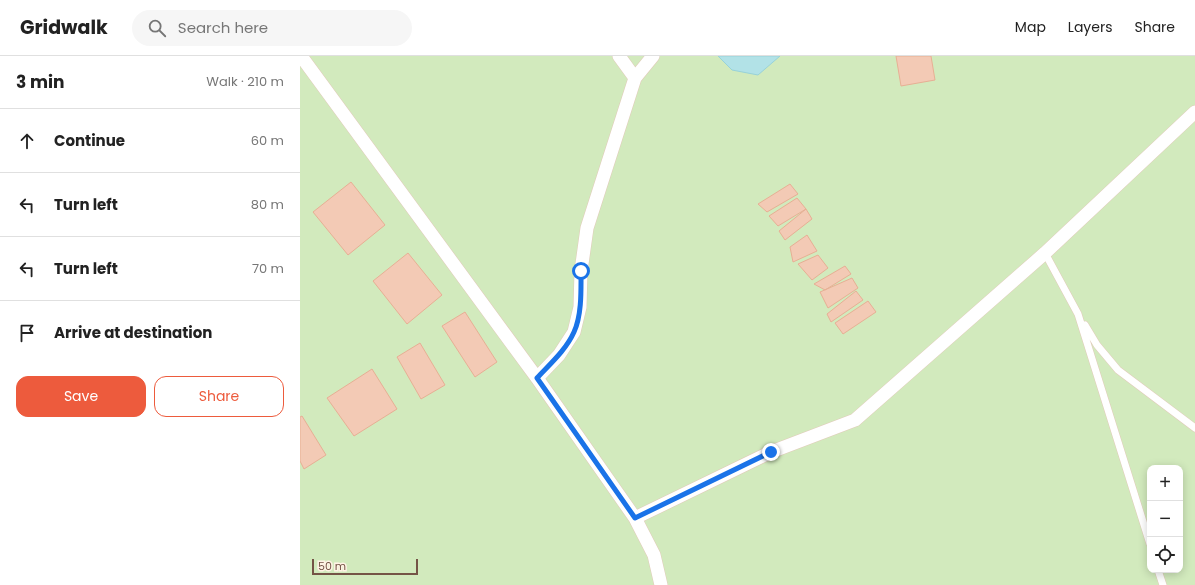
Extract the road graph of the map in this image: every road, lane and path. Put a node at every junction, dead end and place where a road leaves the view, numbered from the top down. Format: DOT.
graph roads {
  1 [pos="301,56"];
  2 [pos="619,56"];
  3 [pos="653,56"];
  4 [pos="635,78"];
  5 [pos="1195,112"];
  6 [pos="1045,253"];
  7 [pos="1078,314"];
  8 [pos="537,378"];
  9 [pos="1195,428"];
  10 [pos="635,518"];
  11 [pos="1148,537"];
  12 [pos="1159,573"];
  13 [pos="661,585"];
  14 [pos="1163,585"];
  1 -- 8 [label="street"];
  2 -- 4 [label="street"];
  3 -- 4 [label="street"];
  4 -- 8 [label="street"];
  5 -- 6 [label="street"];
  6 -- 7 [label="lane"];
  6 -- 10 [label="street"];
  7 -- 9 [label="lane"];
  7 -- 11 [label="lane"];
  8 -- 10 [label="street"];
  10 -- 13 [label="street"];
  12 -- 14 [label="lane"];
}
